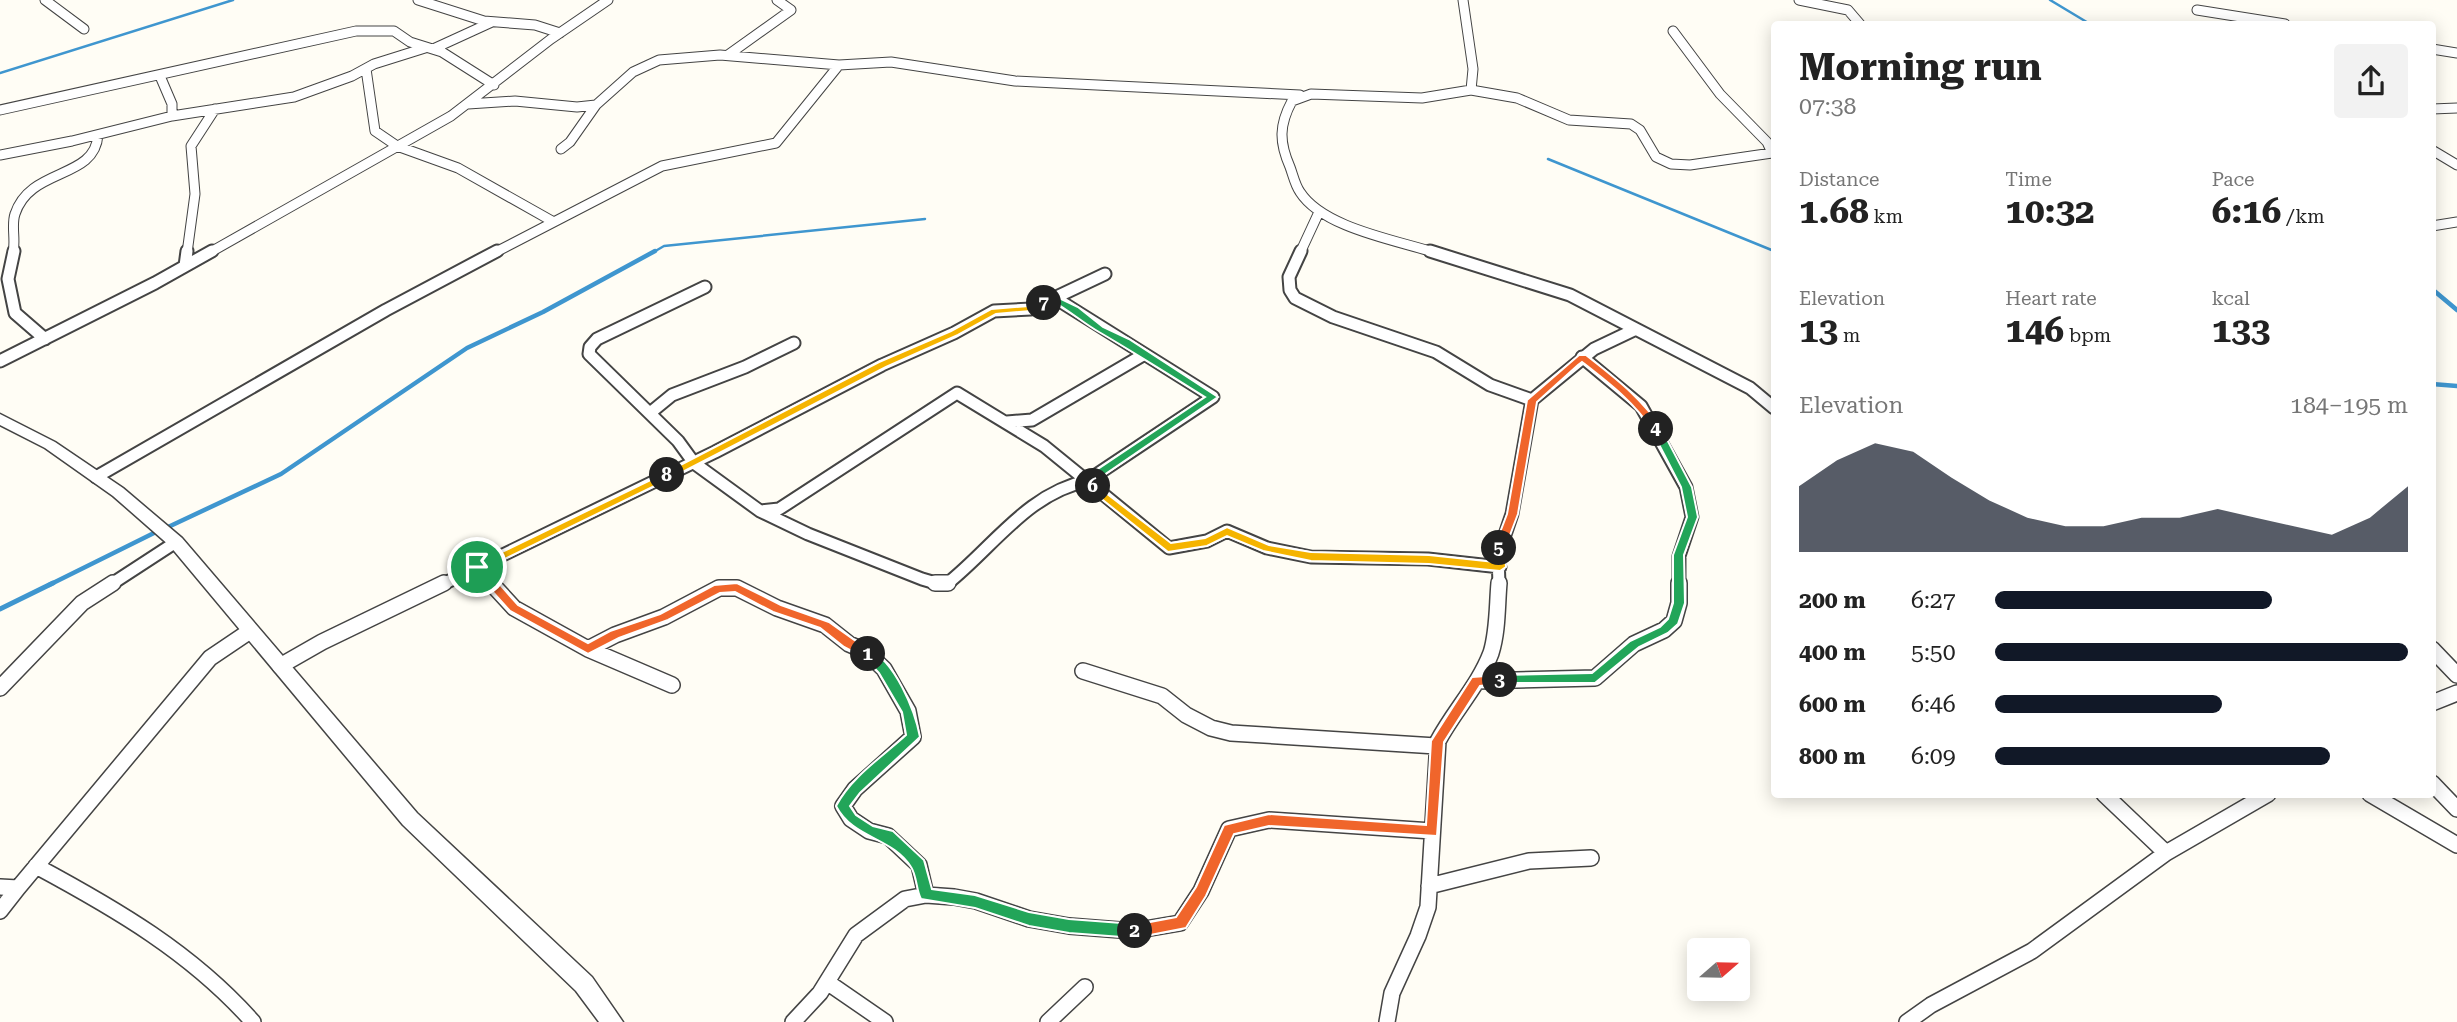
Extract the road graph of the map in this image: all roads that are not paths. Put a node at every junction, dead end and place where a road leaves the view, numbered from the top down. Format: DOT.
graph roads {
  1 [pos="45,0"];
  2 [pos="419,0"];
  3 [pos="608,0"];
  4 [pos="777,0"];
  5 [pos="1463,0"];
  6 [pos="1799,0"];
  7 [pos="2197,10"];
  8 [pos="1857,21"];
  9 [pos="2266,21"];
  10 [pos="492,22"];
  11 [pos="84,29"];
  12 [pos="1673,31"];
  13 [pos="560,33"];
  14 [pos="429,49"];
  15 [pos="2436,50"];
  16 [pos="2457,53"];
  17 [pos="728,55"];
  18 [pos="839,65"];
  19 [pos="366,69"];
  20 [pos="160,76"];
  21 [pos="494,85"];
  22 [pos="1471,90"];
  23 [pos="1301,96"];
  24 [pos="468,104"];
  25 [pos="596,105"];
  26 [pos="2457,108"];
  27 [pos="215,109"];
  28 [pos="2436,109"];
  29 [pos="0,110"];
  30 [pos="172,116"];
  31 [pos="98,135"];
  32 [pos="1771,145"];
  33 [pos="397,146"];
  34 [pos="561,149"];
  35 [pos="2436,152"];
  36 [pos="1771,154"];
  37 [pos="0,155"];
  38 [pos="2457,165"];
  39 [pos="1319,212"];
  40 [pos="552,221"];
  41 [pos="2457,222"];
  42 [pos="2436,225"];
  43 [pos="185,266"];
  44 [pos="1105,274"];
  45 [pos="705,287"];
  46 [pos="1055,298"];
  47 [pos="1636,329"];
  48 [pos="45,339"];
  49 [pos="794,343"];
  50 [pos="1143,355"];
  51 [pos="1583,357"];
  52 [pos="0,361"];
  53 [pos="1532,400"];
  54 [pos="1771,406"];
  55 [pos="650,413"];
  56 [pos="0,419"];
  57 [pos="1007,422"];
  58 [pos="694,463"];
  59 [pos="96,477"];
  60 [pos="1087,481"];
  61 [pos="760,511"];
  62 [pos="167,533"];
  63 [pos="477,567"];
  64 [pos="1500,567"];
  65 [pos="250,631"];
  66 [pos="588,649"];
  67 [pos="2436,653"];
  68 [pos="280,666"];
  69 [pos="1083,671"];
  70 [pos="2457,675"];
  71 [pos="1476,681"];
  72 [pos="672,685"];
  73 [pos="0,688"];
  74 [pos="2457,693"];
  75 [pos="2436,701"];
  76 [pos="1436,746"];
  77 [pos="2436,787"];
  78 [pos="2108,798"];
  79 [pos="2261,798"];
  80 [pos="2377,798"];
  81 [pos="2457,808"];
  82 [pos="1432,831"];
  83 [pos="2457,845"];
  84 [pos="2166,853"];
  85 [pos="1591,858"];
  86 [pos="36,866"];
  87 [pos="1429,886"];
  88 [pos="0,887"];
  89 [pos="18,888"];
  90 [pos="926,895"];
  91 [pos="0,911"];
  92 [pos="827,982"];
  93 [pos="1085,987"];
  94 [pos="253,1022"];
  95 [pos="612,1022"];
  96 [pos="793,1022"];
  97 [pos="886,1022"];
  98 [pos="1048,1022"];
  99 [pos="1387,1022"];
  100 [pos="1907,1022"];
  1 -- 11 [label="street"];
  2 -- 10 [label="street"];
  3 -- 13 [label="street"];
  4 -- 17 [label="street"];
  5 -- 22 [label="street"];
  6 -- 8 [label="street"];
  7 -- 9 [label="street"];
  10 -- 13 [label="street"];
  10 -- 14 [label="street"];
  12 -- 32 [label="street"];
  13 -- 21 [label="street"];
  14 -- 19 [label="street"];
  14 -- 20 [label="street"];
  14 -- 21 [label="street"];
  15 -- 16 [label="street"];
  17 -- 18 [label="street"];
  17 -- 25 [label="street"];
  18 -- 23 [label="street"];
  18 -- 40 [label="street"];
  19 -- 27 [label="street"];
  19 -- 33 [label="street"];
  20 -- 29 [label="street"];
  20 -- 30 [label="street"];
  21 -- 24 [label="street"];
  22 -- 23 [label="street"];
  22 -- 36 [label="street"];
  23 -- 39 [label="street"];
  24 -- 25 [label="street"];
  24 -- 33 [label="street"];
  25 -- 34 [label="street"];
  26 -- 28 [label="street"];
  27 -- 30 [label="street"];
  27 -- 43 [label="street"];
  30 -- 31 [label="street"];
  31 -- 37 [label="street"];
  31 -- 48 [label="street"];
  33 -- 40 [label="street"];
  33 -- 43 [label="street"];
  35 -- 38 [label="street"];
  39 -- 47 [label="street"];
  39 -- 53 [label="street"];
  40 -- 59 [label="street"];
  41 -- 42 [label="street"];
  43 -- 48 [label="street"];
  44 -- 46 [label="street"];
  45 -- 55 [label="street"];
  46 -- 50 [label="street"];
  46 -- 58 [label="street"];
  47 -- 51 [label="street"];
  47 -- 54 [label="street"];
  48 -- 52 [label="street"];
  49 -- 55 [label="street"];
  50 -- 57 [label="street"];
  50 -- 60 [label="street"];
  51 -- 53 [label="street"];
  51 -- 71 [label="street"];
  53 -- 64 [label="street"];
  55 -- 58 [label="street"];
  56 -- 59 [label="street"];
  57 -- 60 [label="street"];
  57 -- 61 [label="street"];
  58 -- 61 [label="street"];
  58 -- 63 [label="street"];
  59 -- 62 [label="street"];
  60 -- 61 [label="street"];
  60 -- 64 [label="street"];
  62 -- 65 [label="street"];
  62 -- 73 [label="street"];
  63 -- 66 [label="street"];
  63 -- 68 [label="street"];
  64 -- 71 [label="street"];
  65 -- 68 [label="street"];
  65 -- 86 [label="street"];
  66 -- 72 [label="street"];
  66 -- 90 [label="street"];
  67 -- 70 [label="street"];
  68 -- 95 [label="street"];
  69 -- 76 [label="street"];
  71 -- 76 [label="street"];
  74 -- 75 [label="street"];
  76 -- 82 [label="street"];
  77 -- 81 [label="street"];
  78 -- 84 [label="street"];
  79 -- 84 [label="street"];
  80 -- 83 [label="street"];
  82 -- 87 [label="street"];
  82 -- 90 [label="street"];
  84 -- 100 [label="street"];
  85 -- 87 [label="street"];
  86 -- 89 [label="street"];
  86 -- 94 [label="street"];
  87 -- 99 [label="street"];
  88 -- 89 [label="street"];
  89 -- 91 [label="street"];
  90 -- 92 [label="street"];
  92 -- 96 [label="street"];
  92 -- 97 [label="street"];
  93 -- 98 [label="street"];
}
